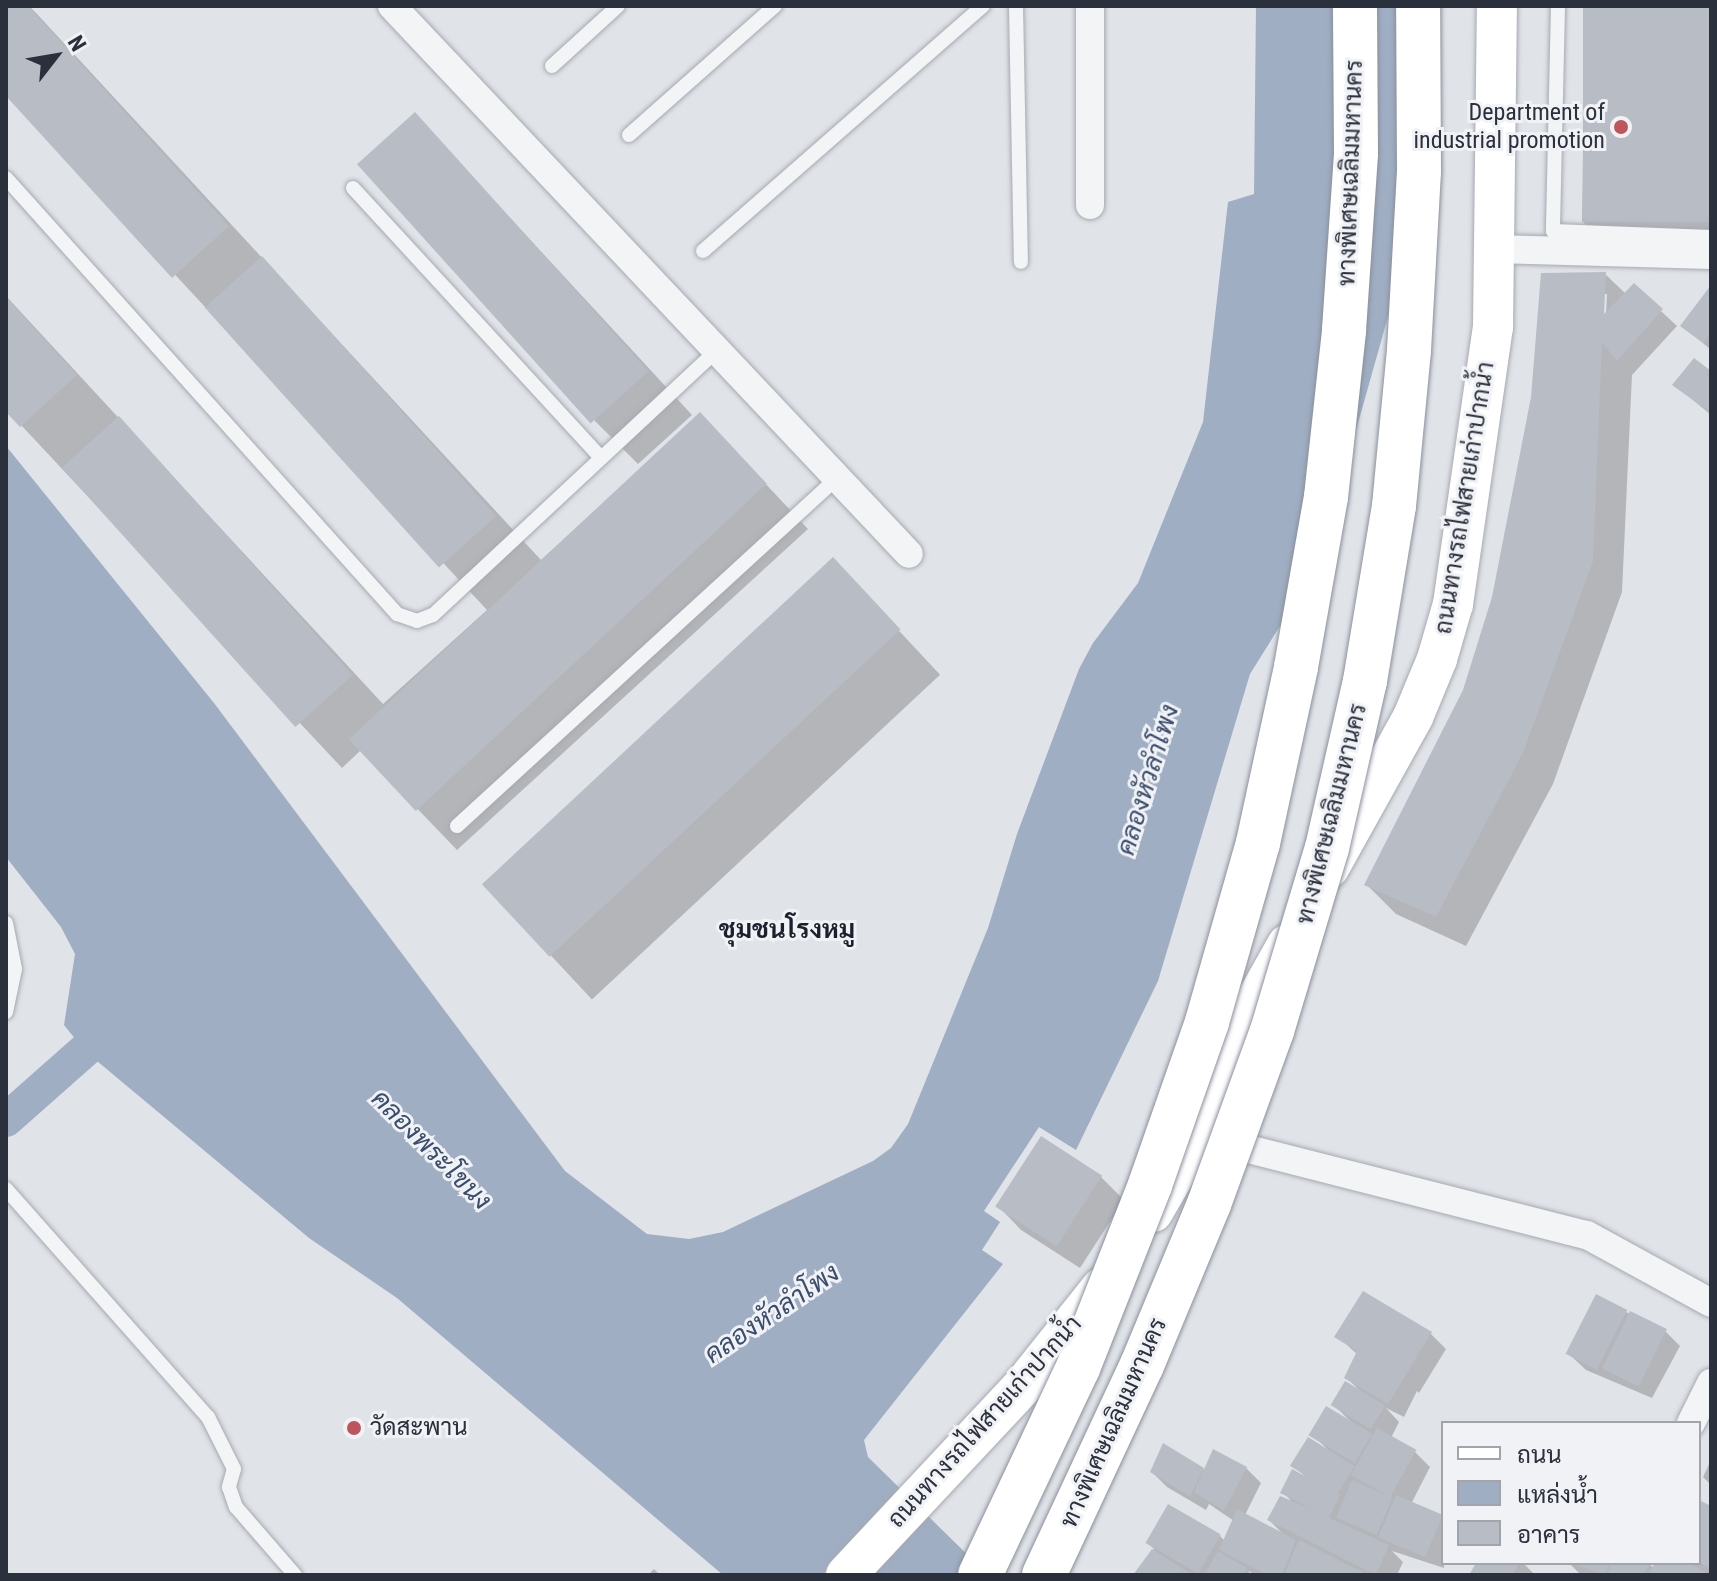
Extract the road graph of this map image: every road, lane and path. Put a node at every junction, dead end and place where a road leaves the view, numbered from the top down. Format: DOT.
graph roads {
  1 [pos="392,6"];
  2 [pos="618,6"];
  3 [pos="775,6"];
  4 [pos="983,6"];
  5 [pos="1016,6"];
  6 [pos="1090,6"];
  7 [pos="1355,6"];
  8 [pos="1418,6"];
  9 [pos="1497,6"];
  10 [pos="1558,6"];
  11 [pos="552,66"];
  12 [pos="629,135"];
  13 [pos="6,178"];
  14 [pos="353,188"];
  15 [pos="1090,205"];
  16 [pos="1711,237"];
  17 [pos="1495,249"];
  18 [pos="703,251"];
  19 [pos="1711,255"];
  20 [pos="1021,262"];
  21 [pos="716,351"];
  22 [pos="600,457"];
  23 [pos="837,478"];
  24 [pos="909,554"];
  25 [pos="457,826"];
  26 [pos="6,923"];
  27 [pos="6,1012"];
  28 [pos="1197,1136"];
  29 [pos="6,1189"];
  30 [pos="1711,1303"];
  31 [pos="1711,1383"];
  32 [pos="1692,1421"];
  33 [pos="295,1575"];
  34 [pos="846,1575"];
  35 [pos="980,1575"];
  36 [pos="1044,1575"];
  1 -- 21 [label="street"];
  2 -- 11 [label="lane"];
  3 -- 12 [label="lane"];
  4 -- 18 [label="lane"];
  5 -- 20 [label="lane"];
  6 -- 15 [label="street"];
  7 -- 35 [label="highway, ทางพิเศษเฉลิมมหานคร, bridge"];
  8 -- 36 [label="highway, ทางพิเศษเฉลิมมหานคร, bridge"];
  9 -- 17 [label="main road, ถนนทางรถไฟสายเก่าปากน้ำ"];
  10 -- 16 [label="lane"];
  13 -- 22 [label="lane"];
  14 -- 22 [label="lane"];
  17 -- 19 [label="street"];
  17 -- 28 [label="main road, ถนนทางรถไฟสายเก่าปากน้ำ"];
  21 -- 22 [label="lane"];
  21 -- 23 [label="street"];
  23 -- 24 [label="street"];
  23 -- 25 [label="lane"];
  26 -- 27 [label="lane"];
  28 -- 30 [label="street"];
  28 -- 34 [label="main road, ถนนทางรถไฟสายเก่าปากน้ำ"];
  29 -- 33 [label="lane"];
  31 -- 32 [label="street"];
}
